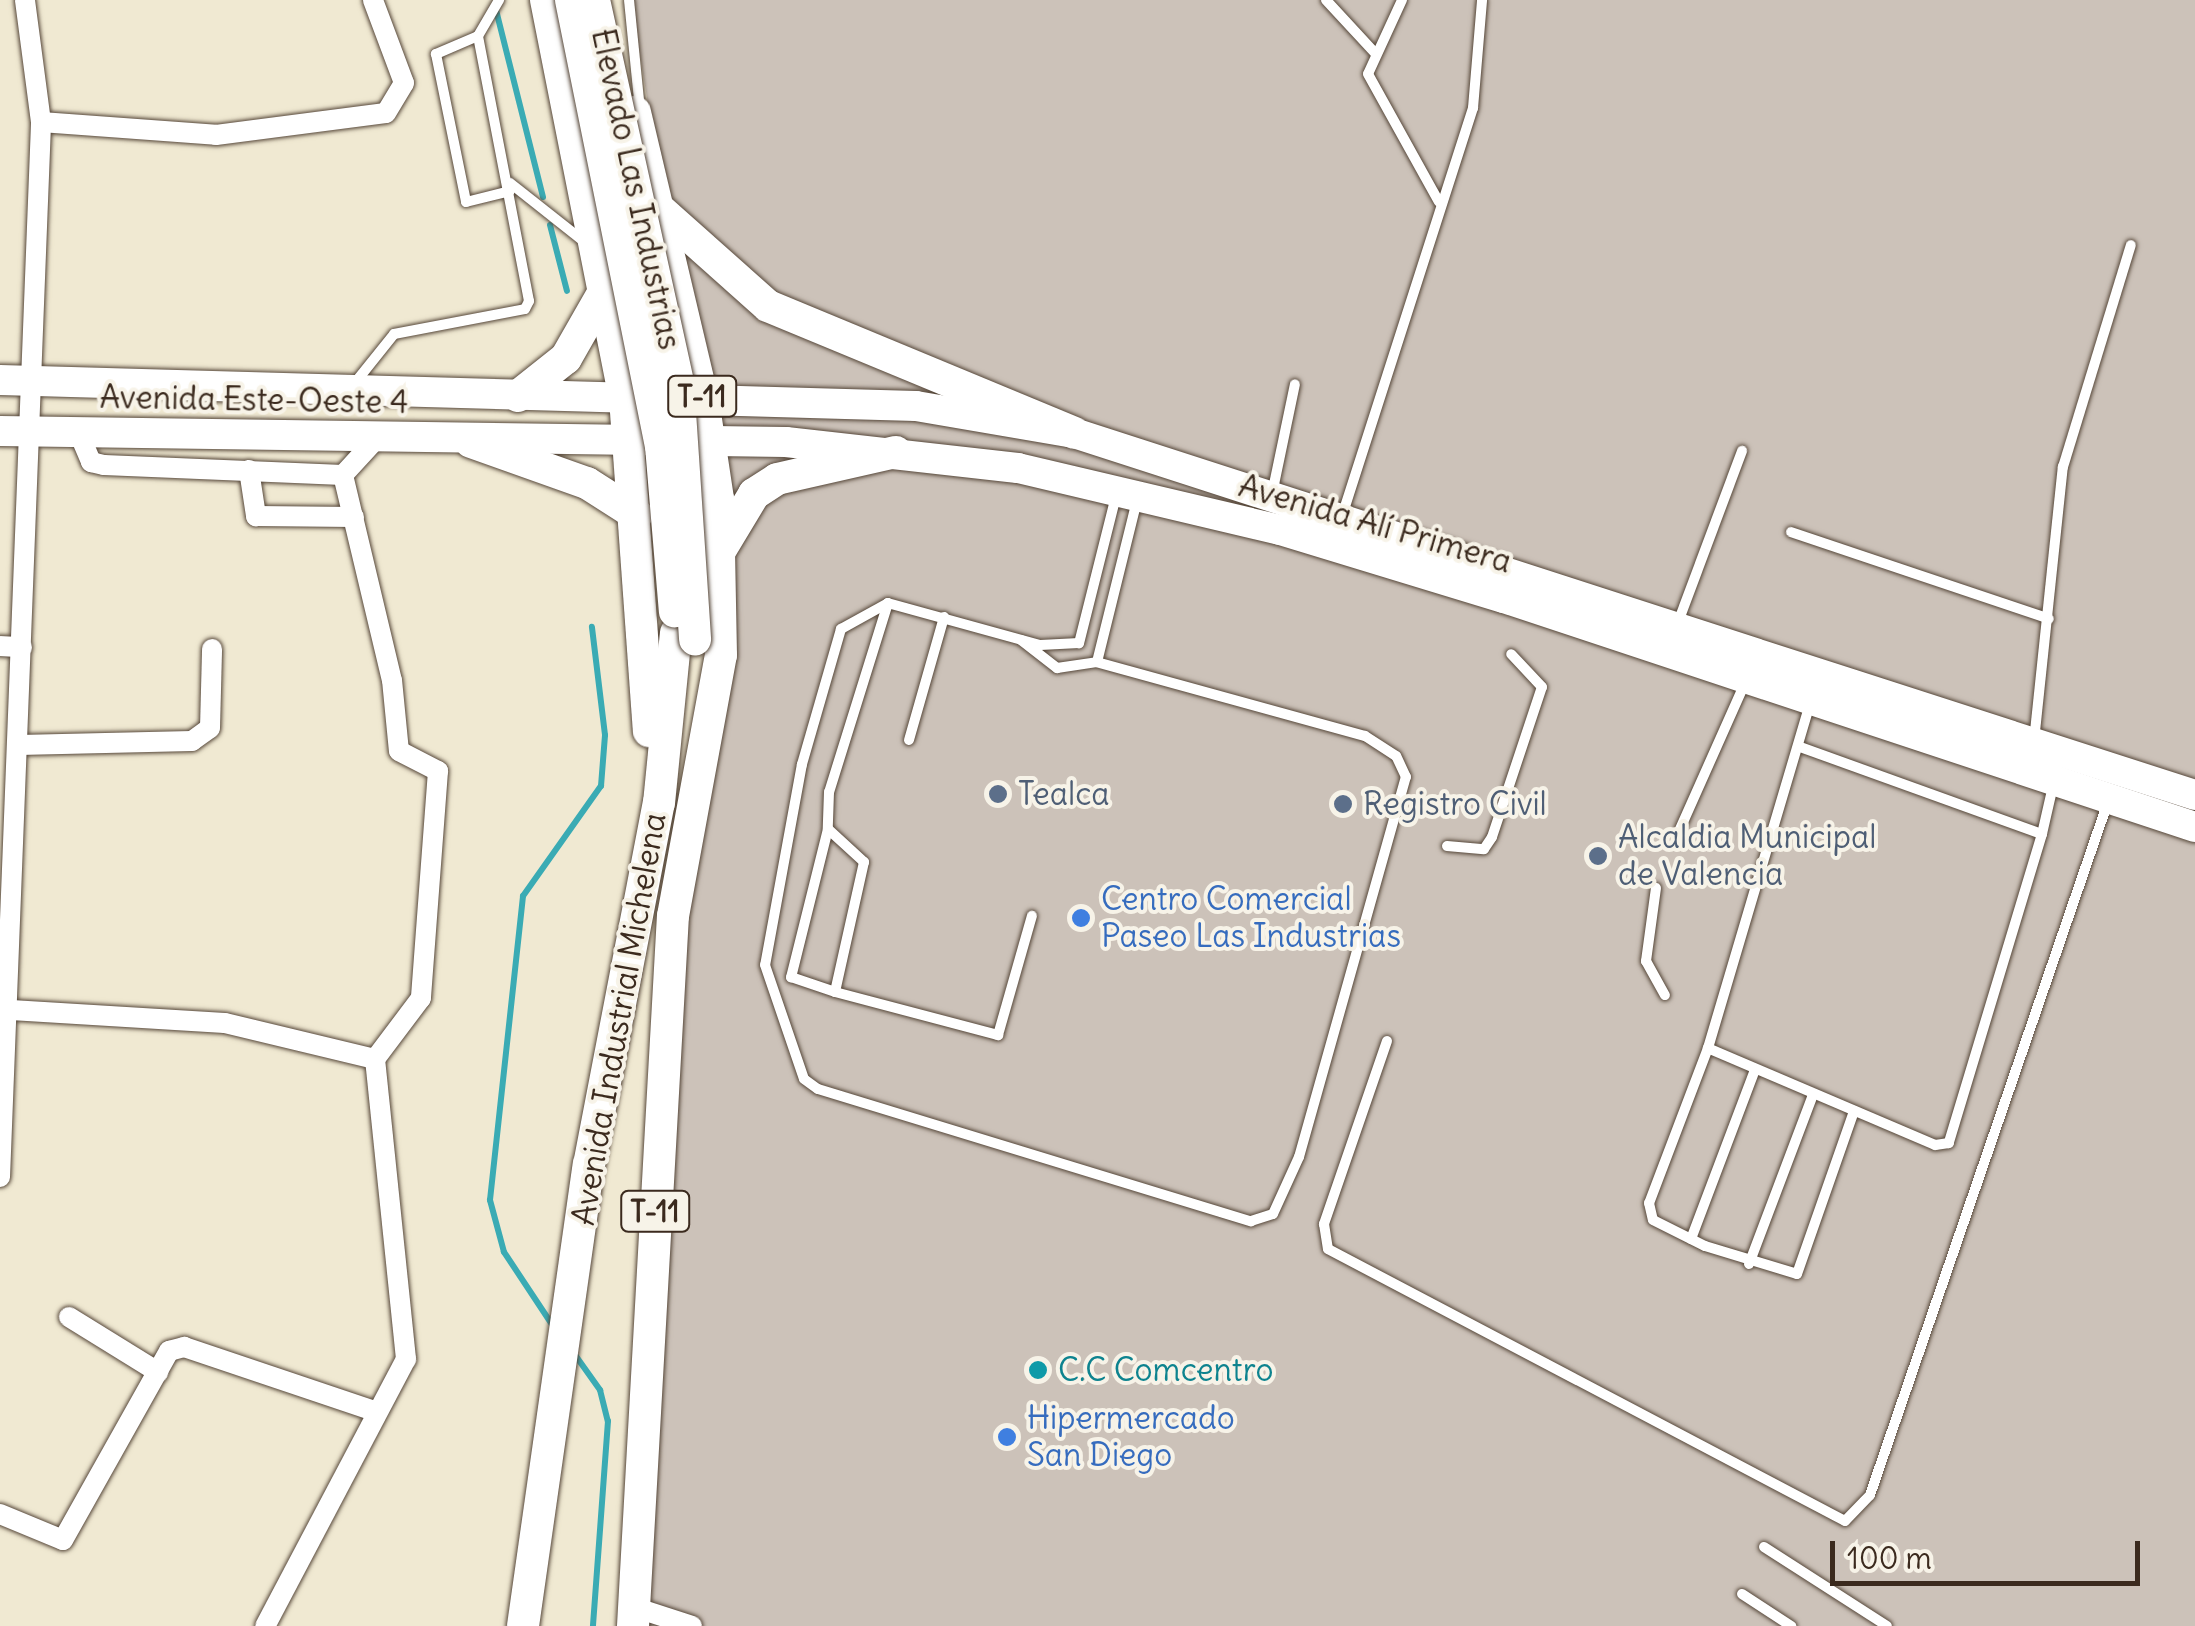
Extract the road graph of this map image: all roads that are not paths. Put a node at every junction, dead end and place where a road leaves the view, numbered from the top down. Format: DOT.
graph roads {
  1 [pos="25,0"];
  2 [pos="373,0"];
  3 [pos="499,0"];
  4 [pos="546,0"];
  5 [pos="571,0"];
  6 [pos="594,0"];
  7 [pos="610,0"];
  8 [pos="630,0"];
  9 [pos="1326,0"];
  10 [pos="1402,0"];
  11 [pos="1482,0"];
  12 [pos="478,36"];
  13 [pos="1375,53"];
  14 [pos="41,122"];
  15 [pos="639,131"];
  16 [pos="510,186"];
  17 [pos="1439,202"];
  18 [pos="656,206"];
  19 [pos="2132,245"];
  20 [pos="604,271"];
  21 [pos="13,380"];
  22 [pos="1295,384"];
  23 [pos="351,389"];
  24 [pos="518,396"];
  25 [pos="625,398"];
  26 [pos="703,400"];
  27 [pos="14,431"];
  28 [pos="78,431"];
  29 [pos="1074,434"];
  30 [pos="378,437"];
  31 [pos="471,442"];
  32 [pos="709,442"];
  33 [pos="506,444"];
  34 [pos="631,444"];
  35 [pos="1742,451"];
  36 [pos="896,452"];
  37 [pos="249,470"];
  38 [pos="342,474"];
  39 [pos="1262,492"];
  40 [pos="1127,497"];
  41 [pos="637,516"];
  42 [pos="354,517"];
  43 [pos="1342,517"];
  44 [pos="1791,532"];
  45 [pos="721,549"];
  46 [pos="888,602"];
  47 [pos="944,616"];
  48 [pos="2049,619"];
  49 [pos="1677,626"];
  50 [pos="686,636"];
  51 [pos="1020,639"];
  52 [pos="11,646"];
  53 [pos="212,649"];
  54 [pos="1511,654"];
  55 [pos="1097,662"];
  56 [pos="1747,677"];
  57 [pos="1815,686"];
  58 [pos="909,740"];
  59 [pos="19,744"];
  60 [pos="1800,746"];
  61 [pos="2038,764"];
  62 [pos="2114,784"];
  63 [pos="675,789"];
  64 [pos="2195,795"];
  65 [pos="2195,827"];
  66 [pos="1680,828"];
  67 [pos="828,829"];
  68 [pos="2042,834"];
  69 [pos="1447,846"];
  70 [pos="1656,888"];
  71 [pos="5,889"];
  72 [pos="1032,916"];
  73 [pos="834,992"];
  74 [pos="1665,995"];
  75 [pos="11,1010"];
  76 [pos="1386,1041"];
  77 [pos="1708,1048"];
  78 [pos="375,1059"];
  79 [pos="1755,1070"];
  80 [pos="1814,1095"];
  81 [pos="1854,1110"];
  82 [pos="4,1123"];
  83 [pos="0,1177"];
  84 [pos="1691,1239"];
  85 [pos="1749,1264"];
  86 [pos="69,1316"];
  87 [pos="158,1372"];
  88 [pos="371,1410"];
  89 [pos="0,1514"];
  90 [pos="1764,1547"];
  91 [pos="1742,1594"];
  92 [pos="634,1616"];
  93 [pos="264,1626"];
  94 [pos="522,1626"];
  95 [pos="692,1626"];
  96 [pos="1791,1626"];
  97 [pos="1887,1626"];
  1 -- 14 [label="street"];
  2 -- 14 [label="street"];
  3 -- 12 [label="lane"];
  4 -- 20 [label="main road, Avenida Industrial Michelena / T-11"];
  5 -- 50 [label="main road, Elevado Las Industrias / T-11, bridge"];
  6 -- 50 [label="main road, Elevado Las Industrias / T-11, bridge"];
  7 -- 15 [label="main road, Avenida Industrial Michelena / T-11"];
  8 -- 15 [label="lane, Avenida Industrial Michelena"];
  9 -- 13 [label="lane"];
  10 -- 13 [label="lane"];
  11 -- 17 [label="lane"];
  12 -- 16 [label="lane"];
  12 -- 16 [label="lane"];
  13 -- 17 [label="lane"];
  14 -- 21 [label="street"];
  15 -- 18 [label="main road, Avenida Industrial Michelena / T-11"];
  16 -- 20 [label="lane"];
  16 -- 23 [label="lane"];
  17 -- 43 [label="lane"];
  18 -- 26 [label="main road, Avenida Industrial Michelena / T-11"];
  18 -- 29 [label="main road"];
  19 -- 48 [label="lane"];
  20 -- 24 [label="main road"];
  20 -- 25 [label="main road, Avenida Industrial Michelena / T-11"];
  21 -- 23 [label="main road, Avenida Alí Primera"];
  21 -- 27 [label="street"];
  22 -- 39 [label="lane"];
  23 -- 24 [label="main road, Avenida Alí Primera"];
  24 -- 25 [label="main road, Avenida Alí Primera"];
  25 -- 26 [label="main road, Avenida Alí Primera"];
  25 -- 34 [label="main road, Avenida Industrial Michelena / T-11"];
  26 -- 29 [label="main road, Avenida Alí Primera"];
  26 -- 32 [label="main road, Avenida Industrial Michelena / T-11"];
  27 -- 28 [label="main road, Avenida Este-Oeste 4"];
  27 -- 52 [label="street"];
  28 -- 30 [label="main road, Avenida Este-Oeste 4"];
  28 -- 37 [label="street"];
  29 -- 39 [label="main road, Avenida Alí Primera"];
  30 -- 31 [label="main road, Avenida Este-Oeste 4"];
  30 -- 38 [label="street"];
  31 -- 33 [label="main road, Avenida Este-Oeste 4"];
  31 -- 41 [label="main road"];
  32 -- 34 [label="main road, Avenida Alí Primera"];
  32 -- 36 [label="main road, Avenida Alí Primera"];
  32 -- 45 [label="main road, Avenida Industrial Michelena / T-11"];
  33 -- 34 [label="main road, Avenida Alí Primera"];
  34 -- 41 [label="main road, Avenida Industrial Michelena / T-11"];
  35 -- 49 [label="lane"];
  36 -- 40 [label="main road, Avenida Alí Primera"];
  36 -- 45 [label="main road"];
  37 -- 38 [label="street"];
  37 -- 42 [label="street"];
  38 -- 42 [label="street"];
  39 -- 40 [label="main road"];
  39 -- 43 [label="main road, Avenida Alí Primera"];
  40 -- 51 [label="lane"];
  40 -- 55 [label="lane"];
  40 -- 56 [label="main road, Avenida Alí Primera"];
  41 -- 63 [label="main road, Avenida Industrial Michelena / T-11"];
  42 -- 78 [label="street"];
  43 -- 49 [label="main road, Avenida Alí Primera"];
  44 -- 48 [label="lane"];
  45 -- 63 [label="main road, Avenida Industrial Michelena / T-11"];
  46 -- 47 [label="lane"];
  46 -- 55 [label="lane"];
  46 -- 67 [label="lane"];
  47 -- 51 [label="lane"];
  47 -- 58 [label="lane"];
  48 -- 61 [label="lane"];
  49 -- 57 [label="main road, Avenida Alí Primera"];
  50 -- 63 [label="main road, Elevado Las Industrias / T-11"];
  51 -- 55 [label="lane"];
  52 -- 59 [label="street"];
  53 -- 59 [label="street"];
  54 -- 69 [label="lane"];
  56 -- 57 [label="main road, Avenida Alí Primera"];
  56 -- 66 [label="lane"];
  57 -- 60 [label="lane"];
  57 -- 61 [label="main road, Avenida Alí Primera"];
  59 -- 71 [label="street"];
  60 -- 68 [label="lane"];
  60 -- 77 [label="lane"];
  61 -- 62 [label="main road, Avenida Alí Primera"];
  61 -- 62 [label="main road, Avenida Alí Primera"];
  61 -- 68 [label="lane"];
  62 -- 64 [label="main road, Avenida Alí Primera"];
  62 -- 65 [label="main road, Avenida Alí Primera"];
  62 -- 76 [label="lane"];
  63 -- 92 [label="main road, Avenida Industrial Michelena / T-11"];
  63 -- 94 [label="main road, Avenida Industrial Michelena / T-11"];
  67 -- 73 [label="lane"];
  67 -- 73 [label="lane"];
  68 -- 81 [label="lane"];
  70 -- 74 [label="lane"];
  71 -- 75 [label="street"];
  72 -- 73 [label="lane"];
  75 -- 78 [label="street"];
  75 -- 82 [label="street"];
  77 -- 79 [label="lane"];
  77 -- 84 [label="lane"];
  78 -- 88 [label="street"];
  79 -- 80 [label="lane"];
  79 -- 84 [label="lane"];
  80 -- 81 [label="lane"];
  80 -- 85 [label="lane"];
  81 -- 85 [label="lane"];
  82 -- 83 [label="street"];
  84 -- 85 [label="lane"];
  86 -- 87 [label="street"];
  87 -- 88 [label="street"];
  87 -- 89 [label="street"];
  88 -- 93 [label="street"];
  90 -- 97 [label="lane"];
  91 -- 96 [label="lane"];
  92 -- 95 [label="street"];
}
